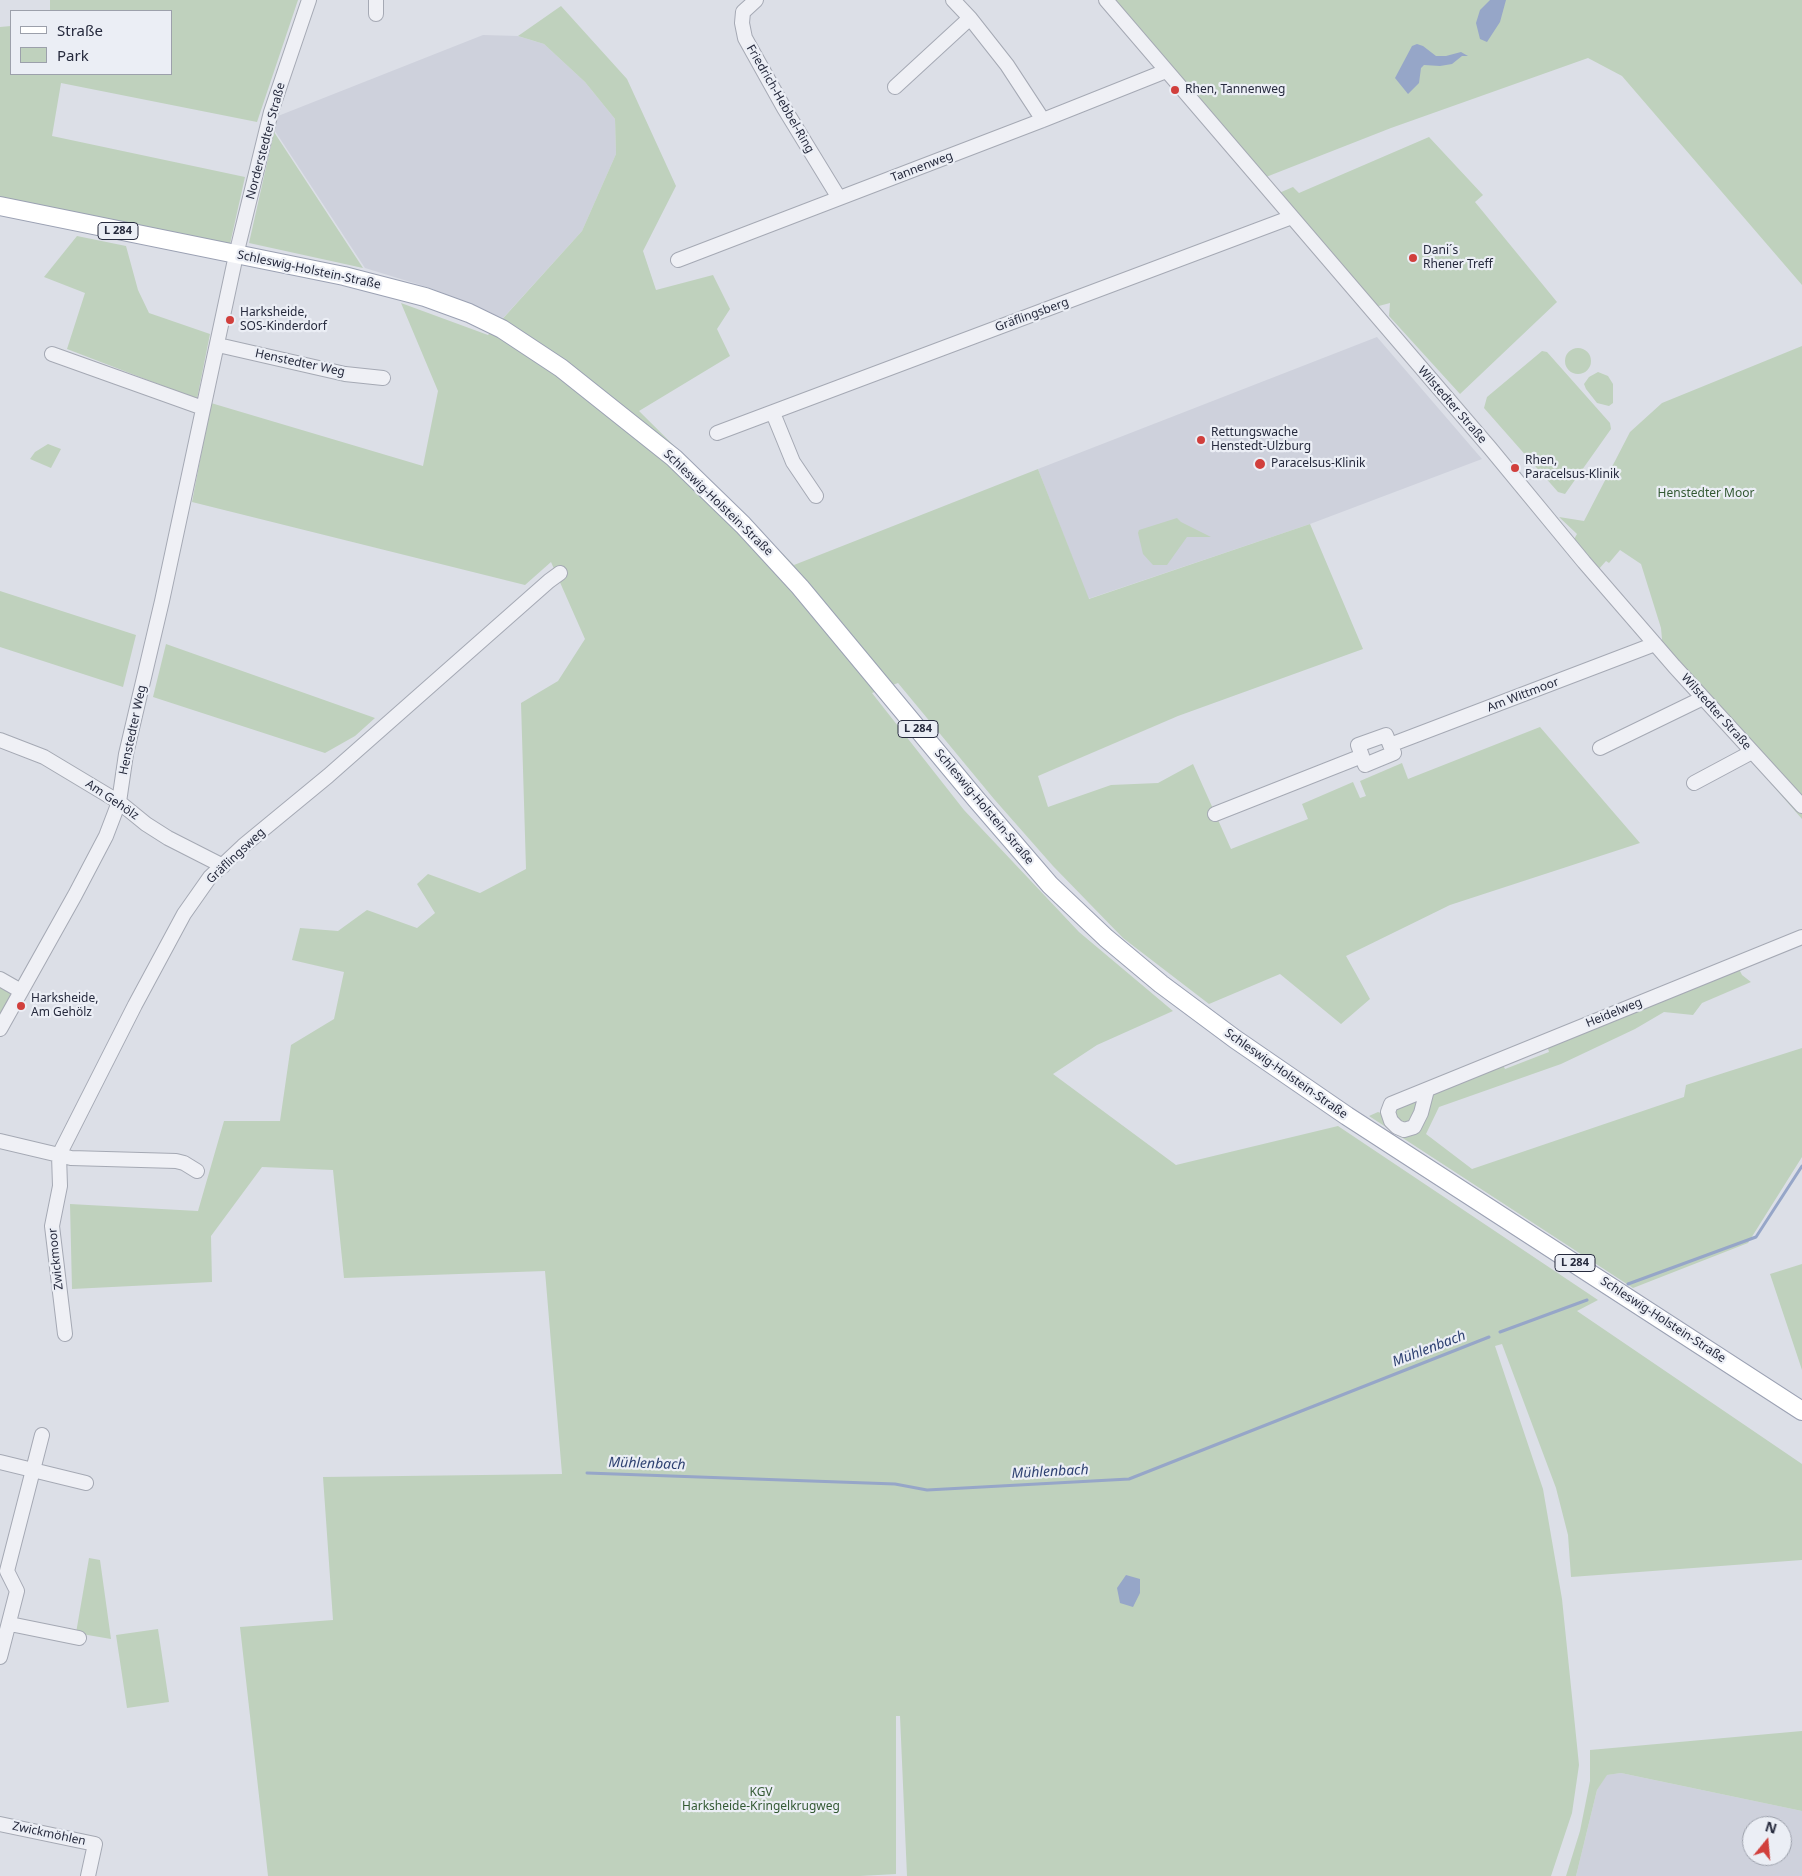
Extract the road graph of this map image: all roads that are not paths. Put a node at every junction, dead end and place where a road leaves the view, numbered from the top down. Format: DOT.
graph roads {
  1 [pos="309,0"];
  2 [pos="756,0"];
  3 [pos="953,0"];
  4 [pos="1106,0"];
  5 [pos="970,18"];
  6 [pos="1166,71"];
  7 [pos="894,87"];
  8 [pos="1043,120"];
  9 [pos="839,198"];
  10 [pos="0,206"];
  11 [pos="1292,217"];
  12 [pos="236,255"];
  13 [pos="678,260"];
  14 [pos="218,345"];
  15 [pos="52,354"];
  16 [pos="383,378"];
  17 [pos="203,408"];
  18 [pos="773,413"];
  19 [pos="717,433"];
  20 [pos="816,496"];
  21 [pos="560,573"];
  22 [pos="1654,644"];
  23 [pos="1703,698"];
  24 [pos="0,740"];
  25 [pos="1600,748"];
  26 [pos="1752,752"];
  27 [pos="1694,783"];
  28 [pos="118,802"];
  29 [pos="1802,806"];
  30 [pos="1216,814"];
  31 [pos="223,866"];
  32 [pos="1802,938"];
  33 [pos="0,979"];
  34 [pos="21,991"];
  35 [pos="0,1029"];
  36 [pos="1427,1090"];
  37 [pos="0,1141"];
  38 [pos="59,1155"];
  39 [pos="197,1171"];
  40 [pos="65,1334"];
  41 [pos="1802,1411"];
  42 [pos="42,1435"];
  43 [pos="0,1462"];
  44 [pos="33,1470"];
  45 [pos="86,1483"];
  46 [pos="10,1624"];
  47 [pos="80,1638"];
  48 [pos="0,1657"];
  49 [pos="0,1824"];
  50 [pos="88,1876"];
  1 -- 12 [label="street, Norderstedter Straße"];
  2 -- 9 [label="street, Friedrich-Hebbel-Ring"];
  3 -- 5 [label="street"];
  4 -- 6 [label="street, Wilstedter Straße"];
  5 -- 7 [label="street"];
  5 -- 8 [label="street"];
  6 -- 8 [label="street, Tannenweg"];
  6 -- 11 [label="street, Wilstedter Straße"];
  8 -- 9 [label="street, Tannenweg"];
  9 -- 13 [label="street, Tannenweg"];
  10 -- 12 [label="main road, Schleswig-Holstein-Straße / L 284"];
  11 -- 18 [label="street, Gräflingsberg"];
  11 -- 22 [label="street, Wilstedter Straße"];
  12 -- 14 [label="street, Henstedter Weg"];
  12 -- 41 [label="main road, Schleswig-Holstein-Straße / L 284"];
  14 -- 16 [label="street, Henstedter Weg"];
  14 -- 17 [label="street, Henstedter Weg"];
  15 -- 17 [label="street"];
  17 -- 28 [label="street, Henstedter Weg"];
  18 -- 19 [label="street, Gräflingsberg"];
  18 -- 20 [label="street"];
  21 -- 31 [label="street, Gräflingsweg"];
  22 -- 23 [label="street, Wilstedter Straße"];
  22 -- 30 [label="street, Am Wittmoor"];
  23 -- 25 [label="street"];
  23 -- 26 [label="street, Wilstedter Straße"];
  24 -- 28 [label="street, Am Gehölz"];
  26 -- 27 [label="street"];
  26 -- 29 [label="street, Wilstedter Straße"];
  28 -- 31 [label="street, Am Gehölz"];
  28 -- 34 [label="street, Henstedter Weg"];
  31 -- 38 [label="street, Gräflingsweg"];
  32 -- 36 [label="street, Heidelweg"];
  33 -- 34 [label="street"];
  34 -- 35 [label="street, Henstedter Weg"];
  37 -- 38 [label="street"];
  38 -- 39 [label="street"];
  38 -- 40 [label="street, Zwickmoor"];
  42 -- 44 [label="street"];
  43 -- 44 [label="street"];
  44 -- 45 [label="street"];
  44 -- 46 [label="street"];
  46 -- 47 [label="street"];
  46 -- 48 [label="street"];
  49 -- 50 [label="street, Zwickmöhlen"];
}
